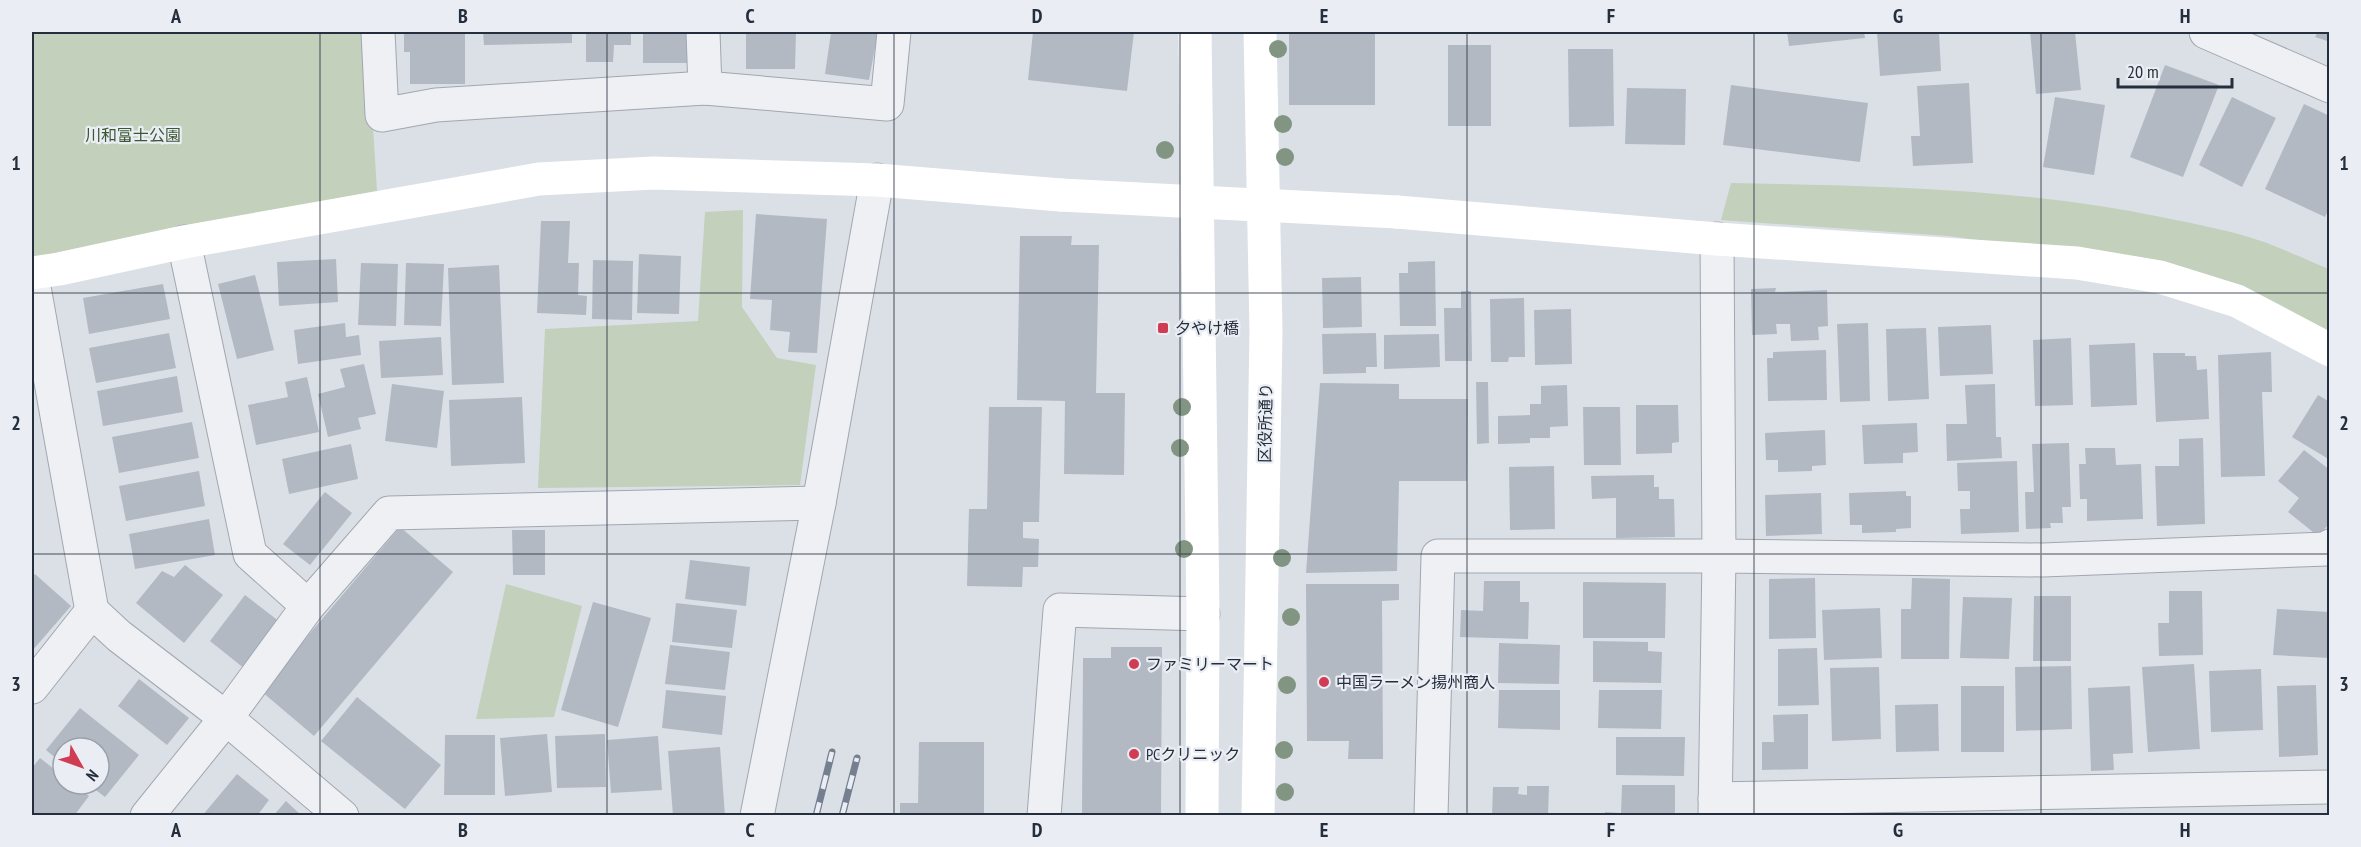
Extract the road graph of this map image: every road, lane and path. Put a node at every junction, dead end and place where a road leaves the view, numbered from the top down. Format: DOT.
graph roads {
  1 [pos="378,32"];
  2 [pos="703,32"];
  3 [pos="894,32"];
  4 [pos="1195,32"];
  5 [pos="1260,32"];
  6 [pos="2206,32"];
  7 [pos="2330,86"];
  8 [pos="705,88"];
  9 [pos="877,180"];
  10 [pos="1717,239"];
  11 [pos="184,242"];
  12 [pos="32,274"];
  13 [pos="2330,350"];
  14 [pos="819,503"];
  15 [pos="2330,546"];
  16 [pos="1719,556"];
  17 [pos="308,606"];
  18 [pos="92,611"];
  19 [pos="1203,614"];
  20 [pos="32,687"];
  21 [pos="226,718"];
  22 [pos="2330,788"];
  23 [pos="1715,807"];
  24 [pos="147,816"];
  25 [pos="342,816"];
  26 [pos="757,816"];
  27 [pos="1044,816"];
  28 [pos="1202,816"];
  29 [pos="1258,816"];
  30 [pos="1431,816"];
  1 -- 8 [label="street"];
  2 -- 8 [label="street"];
  3 -- 8 [label="street"];
  4 -- 19 [label="street"];
  5 -- 29 [label="street, 区役所通り"];
  6 -- 7 [label="street"];
  9 -- 10 [label="street, bridge"];
  9 -- 11 [label="street"];
  9 -- 14 [label="street"];
  10 -- 13 [label="street"];
  10 -- 16 [label="street"];
  11 -- 12 [label="street"];
  11 -- 17 [label="street"];
  12 -- 18 [label="street"];
  14 -- 17 [label="street"];
  14 -- 26 [label="street"];
  15 -- 16 [label="street"];
  16 -- 23 [label="street"];
  16 -- 30 [label="street"];
  17 -- 21 [label="street"];
  18 -- 20 [label="street"];
  18 -- 21 [label="street"];
  19 -- 27 [label="street"];
  19 -- 28 [label="street"];
  21 -- 24 [label="street"];
  21 -- 25 [label="street"];
  22 -- 23 [label="street"];
}
